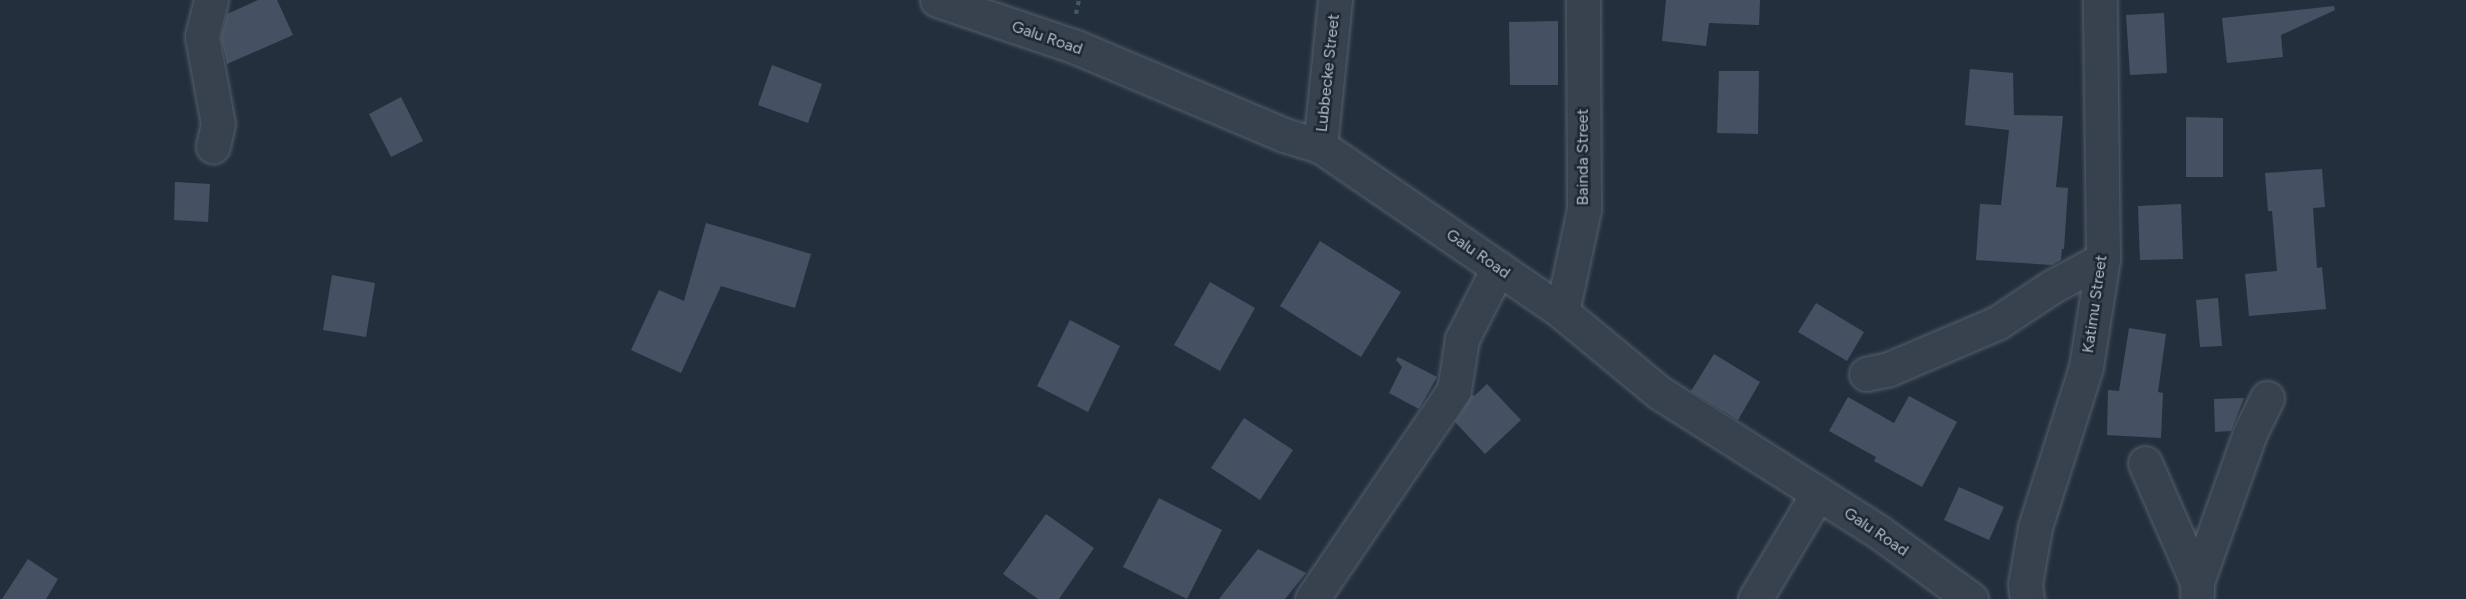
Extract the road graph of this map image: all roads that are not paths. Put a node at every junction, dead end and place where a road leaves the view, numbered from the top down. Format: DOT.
graph roads {
  1 [pos="211,0"];
  2 [pos="937,0"];
  3 [pos="1335,0"];
  4 [pos="1583,0"];
  5 [pos="2100,0"];
  6 [pos="213,146"];
  7 [pos="1320,146"];
  8 [pos="2103,260"];
  9 [pos="1498,268"];
  10 [pos="1562,312"];
  11 [pos="1866,374"];
  12 [pos="2267,398"];
  13 [pos="2145,463"];
  14 [pos="1818,493"];
  15 [pos="2197,590"];
  16 [pos="1312,599"];
  17 [pos="1755,599"];
  18 [pos="1971,599"];
  19 [pos="2026,599"];
  1 -- 6 [label="street"];
  2 -- 7 [label="street, Galu Road"];
  3 -- 7 [label="street, Lubbecke Street"];
  4 -- 10 [label="street, Bainda Street"];
  5 -- 8 [label="street, Katimu Street"];
  7 -- 9 [label="street, Galu Road"];
  8 -- 11 [label="street"];
  8 -- 19 [label="street, Katimu Street"];
  9 -- 10 [label="street, Galu Road"];
  9 -- 16 [label="street"];
  10 -- 14 [label="street, Galu Road"];
  12 -- 15 [label="street"];
  13 -- 15 [label="street"];
  14 -- 17 [label="street"];
  14 -- 18 [label="street, Galu Road"];
}
